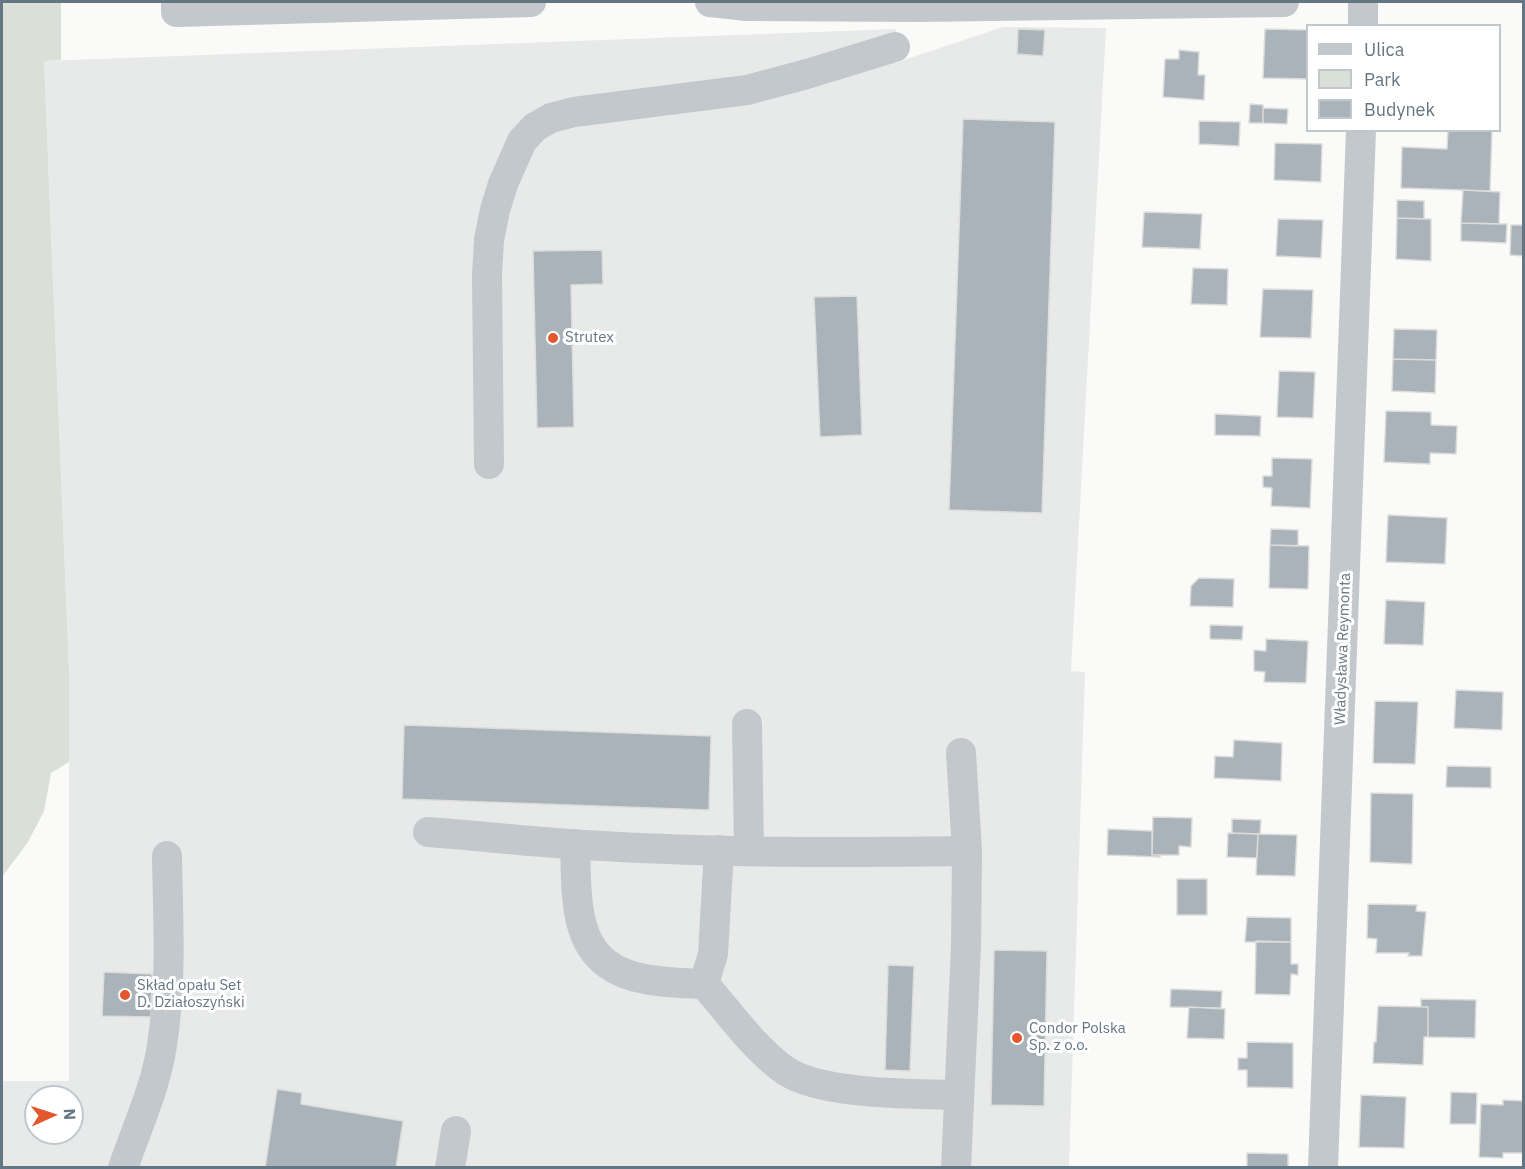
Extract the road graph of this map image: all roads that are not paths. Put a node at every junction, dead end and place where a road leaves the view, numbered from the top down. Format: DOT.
graph roads {
  1 [pos="531,2"];
  2 [pos="710,2"];
  3 [pos="1284,2"];
  4 [pos="1364,2"];
  5 [pos="176,7"];
  6 [pos="1363,24"];
  7 [pos="895,47"];
  8 [pos="1361,132"];
  9 [pos="489,464"];
  10 [pos="747,724"];
  11 [pos="961,753"];
  12 [pos="428,832"];
  13 [pos="575,844"];
  14 [pos="719,850"];
  15 [pos="749,850"];
  16 [pos="966,851"];
  17 [pos="167,856"];
  18 [pos="704,984"];
  19 [pos="959,1095"];
  20 [pos="456,1131"];
  21 [pos="123,1167"];
  22 [pos="450,1167"];
  23 [pos="956,1167"];
  24 [pos="1323,1167"];
  1 -- 5 [label="street"];
  2 -- 3 [label="street"];
  4 -- 6 [label="street"];
  7 -- 9 [label="street"];
  8 -- 24 [label="street, Władysława Reymonta"];
  10 -- 15 [label="street"];
  11 -- 16 [label="street"];
  12 -- 13 [label="street"];
  13 -- 14 [label="street"];
  13 -- 18 [label="street"];
  14 -- 15 [label="street"];
  14 -- 18 [label="street"];
  15 -- 16 [label="street"];
  16 -- 19 [label="street"];
  17 -- 21 [label="street"];
  18 -- 19 [label="street"];
  19 -- 23 [label="street"];
  20 -- 22 [label="street"];
}
